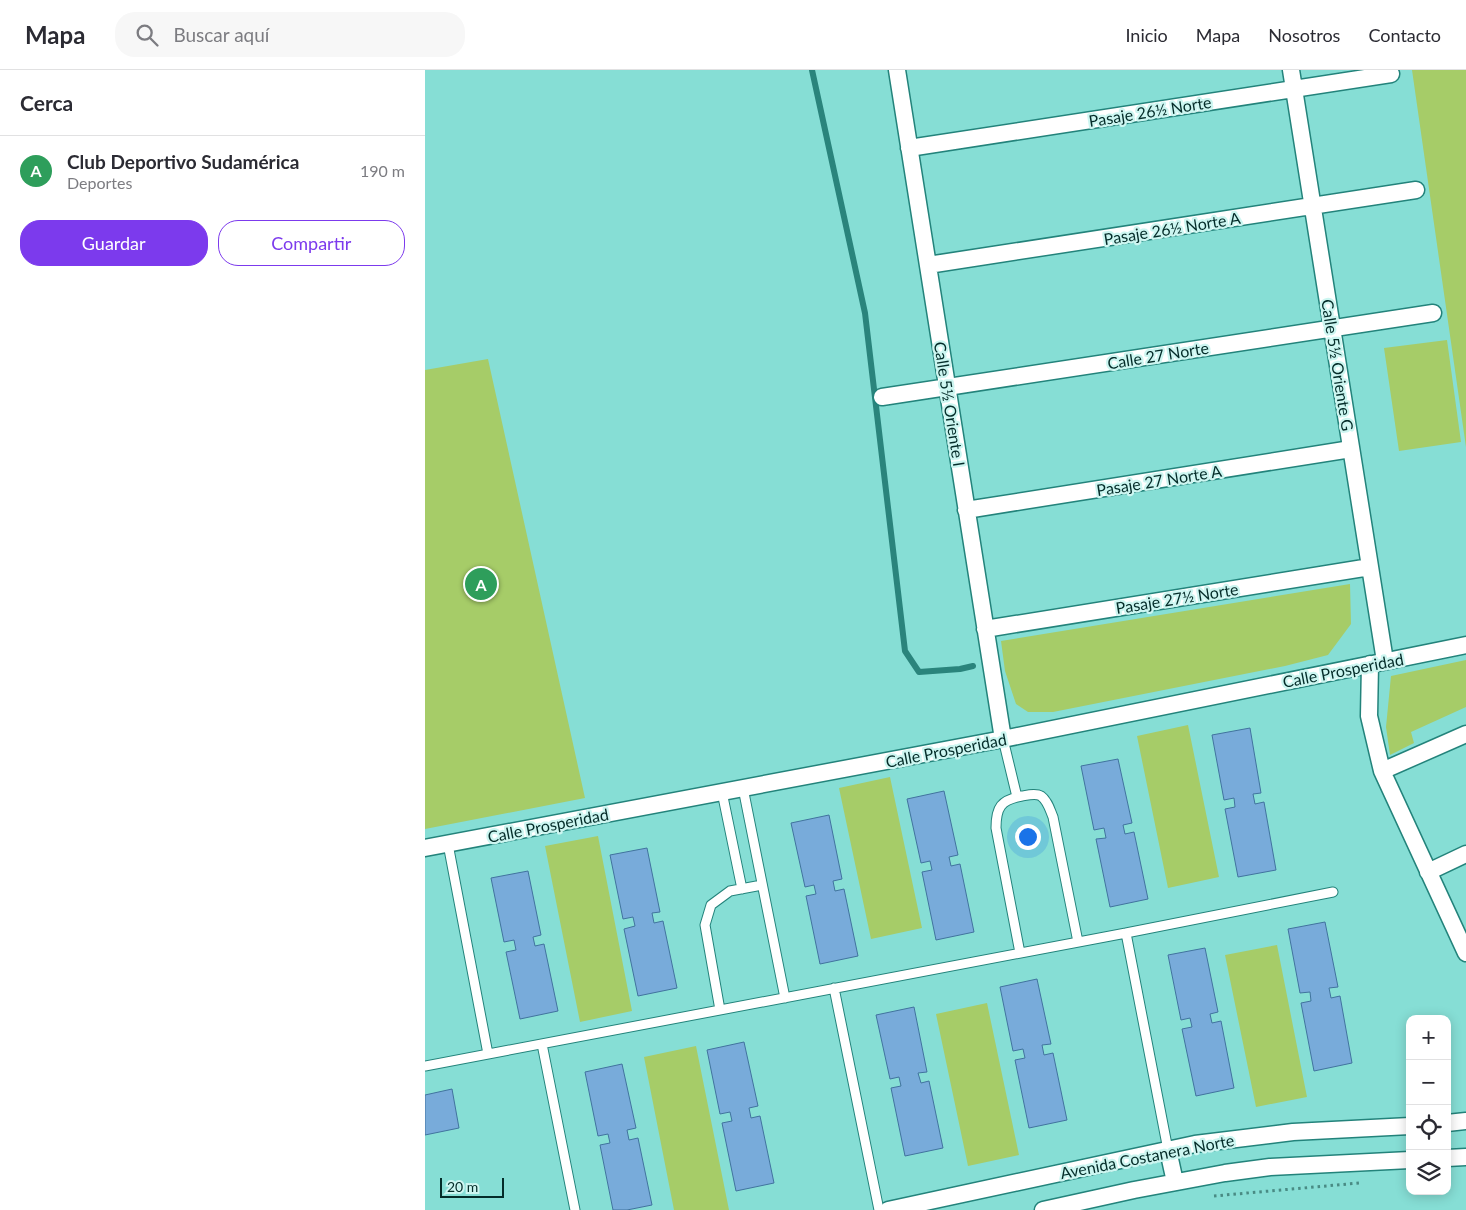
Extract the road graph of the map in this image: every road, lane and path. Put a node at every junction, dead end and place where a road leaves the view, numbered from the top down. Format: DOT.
graph roads {
  1 [pos="897,70"];
  2 [pos="1291,70"];
  3 [pos="1391,74"];
  4 [pos="1294,89"];
  5 [pos="909,148"];
  6 [pos="1416,190"];
  7 [pos="1313,206"];
  8 [pos="928,265"];
  9 [pos="1433,312"];
  10 [pos="1332,328"];
  11 [pos="947,388"];
  12 [pos="883,397"];
  13 [pos="1351,449"];
  14 [pos="966,510"];
  15 [pos="1370,567"];
  16 [pos="985,628"];
  17 [pos="1466,646"];
  18 [pos="1377,662"];
  19 [pos="1466,734"];
  20 [pos="1003,739"];
  21 [pos="1382,771"];
  22 [pos="743,788"];
  23 [pos="722,792"];
  24 [pos="1017,797"];
  25 [pos="448,844"];
  26 [pos="425,848"];
  27 [pos="1466,854"];
  28 [pos="1428,872"];
  29 [pos="762,885"];
  30 [pos="742,889"];
  31 [pos="1333,892"];
  32 [pos="1126,933"];
  33 [pos="1078,942"];
  34 [pos="1020,953"];
  35 [pos="1466,953"];
  36 [pos="834,988"];
  37 [pos="785,998"];
  38 [pos="720,1010"];
  39 [pos="542,1044"];
  40 [pos="488,1054"];
  41 [pos="425,1066"];
  42 [pos="1466,1121"];
  43 [pos="1451,1123"];
  44 [pos="1406,1126"];
  45 [pos="1168,1150"];
  46 [pos="1466,1157"];
  47 [pos="1451,1158"];
  48 [pos="1406,1160"];
  49 [pos="1175,1182"];
  50 [pos="1361,1183"];
  51 [pos="1213,1196"];
  52 [pos="575,1210"];
  53 [pos="879,1210"];
  54 [pos="888,1210"];
  55 [pos="1043,1210"];
  1 -- 5 [label="street, Calle 5½ Oriente I"];
  2 -- 4 [label="street, Calle 5½ Oriente G"];
  3 -- 4 [label="street, Pasaje 26½ Norte"];
  4 -- 5 [label="street, Pasaje 26½ Norte"];
  4 -- 7 [label="street, Calle 5½ Oriente G"];
  5 -- 8 [label="street, Calle 5½ Oriente I"];
  6 -- 7 [label="street, Pasaje 26½ Norte A"];
  7 -- 8 [label="street, Pasaje 26½ Norte A"];
  7 -- 10 [label="street, Calle 5½ Oriente G"];
  8 -- 11 [label="street, Calle 5½ Oriente I"];
  9 -- 10 [label="street, Calle 27 Norte"];
  10 -- 11 [label="street, Calle 27 Norte"];
  10 -- 13 [label="street, Calle 5½ Oriente G"];
  11 -- 12 [label="street, Calle 27 Norte"];
  11 -- 14 [label="street, Calle 5½ Oriente I"];
  13 -- 14 [label="street, Pasaje 27 Norte A"];
  13 -- 15 [label="street, Calle 5½ Oriente G"];
  14 -- 16 [label="street, Calle 5½ Oriente I"];
  15 -- 16 [label="street, Pasaje 27½ Norte"];
  15 -- 18 [label="street, Calle 5½ Oriente G"];
  16 -- 20 [label="street, Calle 5½ Oriente I"];
  17 -- 18 [label="street, Calle Prosperidad"];
  18 -- 20 [label="street, Calle Prosperidad"];
  18 -- 21 [label="street, Calle 5½ Oriente G"];
  19 -- 21 [label="street"];
  20 -- 22 [label="street, Calle Prosperidad"];
  20 -- 24 [label="lane"];
  21 -- 28 [label="street, Calle 5½ Oriente G"];
  22 -- 23 [label="street, Calle Prosperidad"];
  22 -- 29 [label="lane"];
  23 -- 25 [label="street, Calle Prosperidad"];
  23 -- 30 [label="lane"];
  24 -- 33 [label="lane"];
  24 -- 34 [label="lane"];
  25 -- 26 [label="street, Calle Prosperidad"];
  25 -- 40 [label="lane"];
  27 -- 28 [label="street"];
  28 -- 35 [label="street, Calle 5½ Oriente G"];
  29 -- 30 [label="lane"];
  29 -- 37 [label="lane"];
  30 -- 38 [label="lane"];
  31 -- 32 [label="lane"];
  32 -- 33 [label="lane"];
  32 -- 45 [label="lane"];
  33 -- 34 [label="lane"];
  34 -- 36 [label="lane"];
  36 -- 37 [label="lane"];
  36 -- 53 [label="lane"];
  37 -- 38 [label="lane"];
  38 -- 39 [label="lane"];
  39 -- 40 [label="lane"];
  39 -- 52 [label="lane"];
  40 -- 41 [label="lane"];
  42 -- 43 [label="street"];
  44 -- 45 [label="street, Avenida Costanera Norte"];
  45 -- 49 [label="street"];
  45 -- 54 [label="street, Avenida Costanera Norte"];
  46 -- 47 [label="street"];
  48 -- 49 [label="street, Avenida Costanera Norte"];
  49 -- 55 [label="street, Avenida Costanera Norte"];
  50 -- 51 [label="path"];
}
